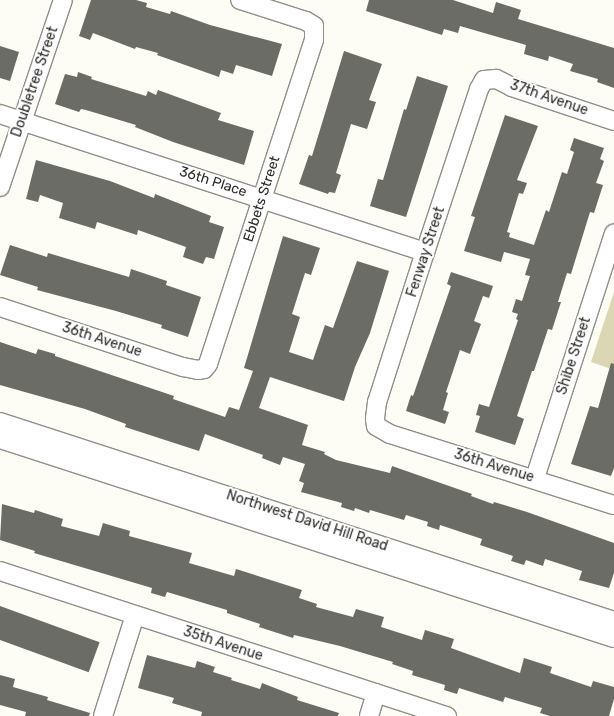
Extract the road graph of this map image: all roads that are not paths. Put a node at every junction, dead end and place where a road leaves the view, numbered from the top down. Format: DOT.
graph roads {
  1 [pos="63,0"];
  2 [pos="240,0"];
  3 [pos="484,80"];
  4 [pos="0,114"];
  5 [pos="614,120"];
  6 [pos="21,122"];
  7 [pos="0,187"];
  8 [pos="262,198"];
  9 [pos="614,234"];
  10 [pos="426,252"];
  11 [pos="0,307"];
  12 [pos="204,369"];
  13 [pos="0,422"];
  14 [pos="376,426"];
  15 [pos="0,439"];
  16 [pos="535,478"];
  17 [pos="614,505"];
  18 [pos="0,571"];
  19 [pos="135,615"];
  20 [pos="614,621"];
  21 [pos="614,638"];
  22 [pos="376,693"];
  23 [pos="103,716"];
  24 [pos="369,716"];
  25 [pos="447,716"];
  1 -- 6 [label="street, Doubletree Street"];
  2 -- 8 [label="street, Ebbets Street"];
  3 -- 5 [label="street, 37th Avenue"];
  3 -- 10 [label="street, Fenway Street"];
  4 -- 6 [label="street, 36th Place"];
  6 -- 7 [label="street, Doubletree Street"];
  6 -- 8 [label="street, 36th Place"];
  8 -- 10 [label="street, 36th Place"];
  8 -- 12 [label="street, Ebbets Street"];
  9 -- 16 [label="street, Shibe Street"];
  10 -- 14 [label="street, Fenway Street"];
  11 -- 12 [label="street, 36th Avenue"];
  13 -- 20 [label="street, Northwest David Hill Road"];
  14 -- 16 [label="street, 36th Avenue"];
  15 -- 21 [label="street, Northwest David Hill Road"];
  16 -- 17 [label="street, 36th Avenue"];
  18 -- 19 [label="street, 35th Avenue"];
  19 -- 22 [label="street, 35th Avenue"];
  19 -- 23 [label="street"];
  22 -- 24 [label="street"];
  22 -- 25 [label="street, 35th Avenue"];
}
